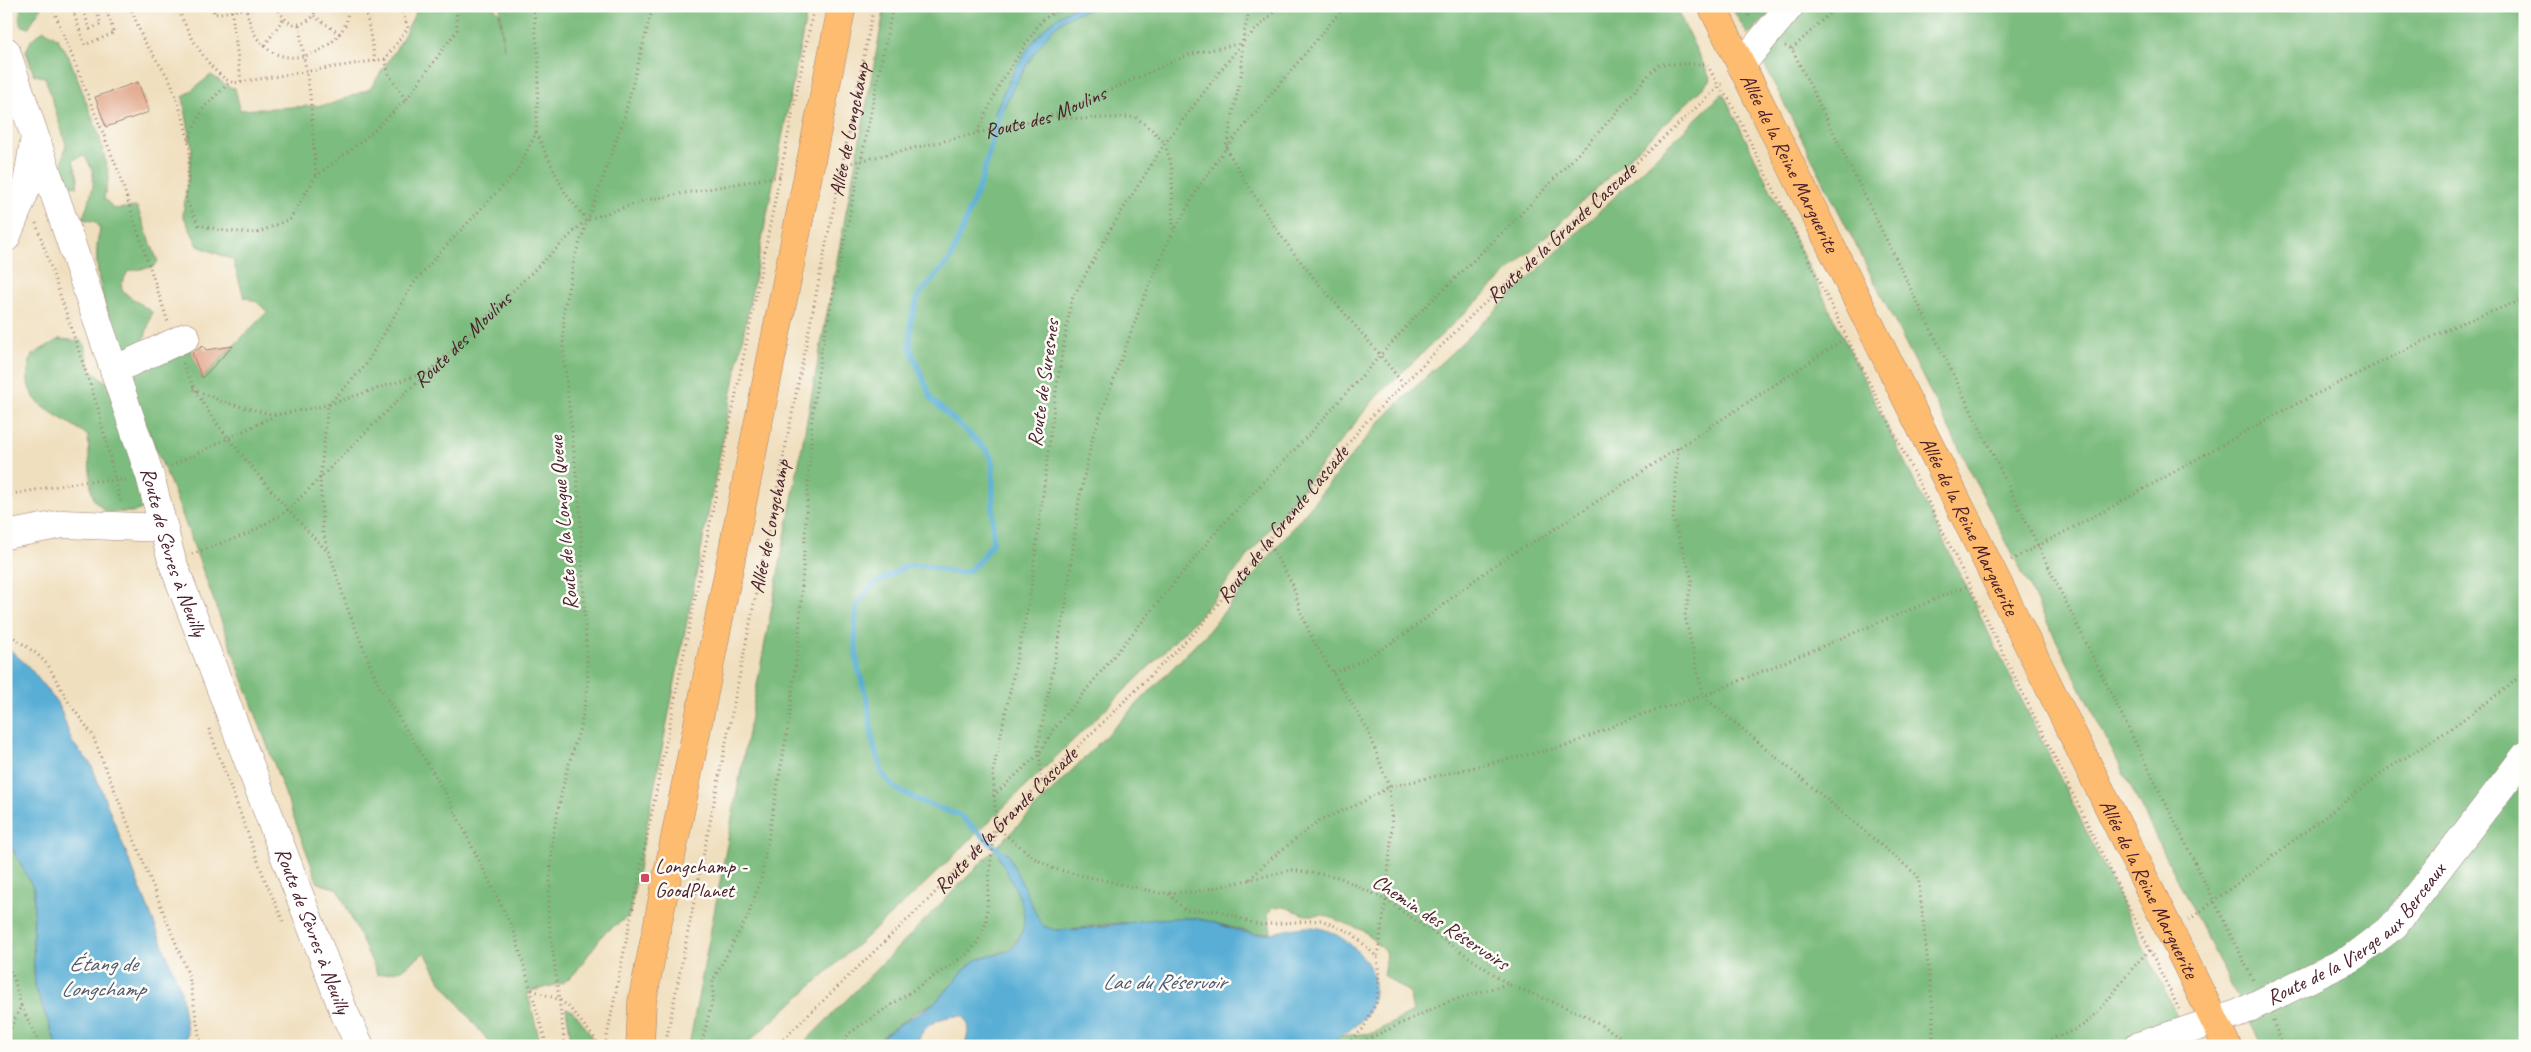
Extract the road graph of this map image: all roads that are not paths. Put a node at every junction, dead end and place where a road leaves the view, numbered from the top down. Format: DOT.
graph roads {
  1 [pos="842,6"];
  2 [pos="1712,6"];
  3 [pos="1790,6"];
  4 [pos="6,51"];
  5 [pos="1741,65"];
  6 [pos="34,138"];
  7 [pos="6,238"];
  8 [pos="181,340"];
  9 [pos="114,370"];
  10 [pos="164,528"];
  11 [pos="6,535"];
  12 [pos="2525,756"];
  13 [pos="642,1002"];
  14 [pos="2214,1020"];
  15 [pos="360,1046"];
  16 [pos="625,1046"];
  17 [pos="640,1046"];
  18 [pos="2138,1046"];
  19 [pos="2227,1046"];
  1 -- 13 [label="main road, Allée de Longchamp"];
  2 -- 5 [label="main road, Allée de la Reine Marguerite"];
  3 -- 5 [label="street"];
  4 -- 6 [label="street, Route de Sèvres à Neuilly"];
  5 -- 14 [label="main road, Allée de la Reine Marguerite"];
  6 -- 7 [label="street"];
  6 -- 9 [label="street, Route de Sèvres à Neuilly"];
  8 -- 9 [label="street"];
  9 -- 10 [label="street, Route de Sèvres à Neuilly"];
  10 -- 11 [label="street"];
  10 -- 15 [label="street, Route de Sèvres à Neuilly"];
  12 -- 14 [label="street, Route de la Vierge aux Berceaux"];
  13 -- 16 [label="main road, Allée de Longchamp"];
  13 -- 17 [label="main road, Allée de Longchamp"];
  14 -- 18 [label="street, Route de la Vierge aux Berceaux"];
  14 -- 19 [label="main road, Allée de la Reine Marguerite"];
}
